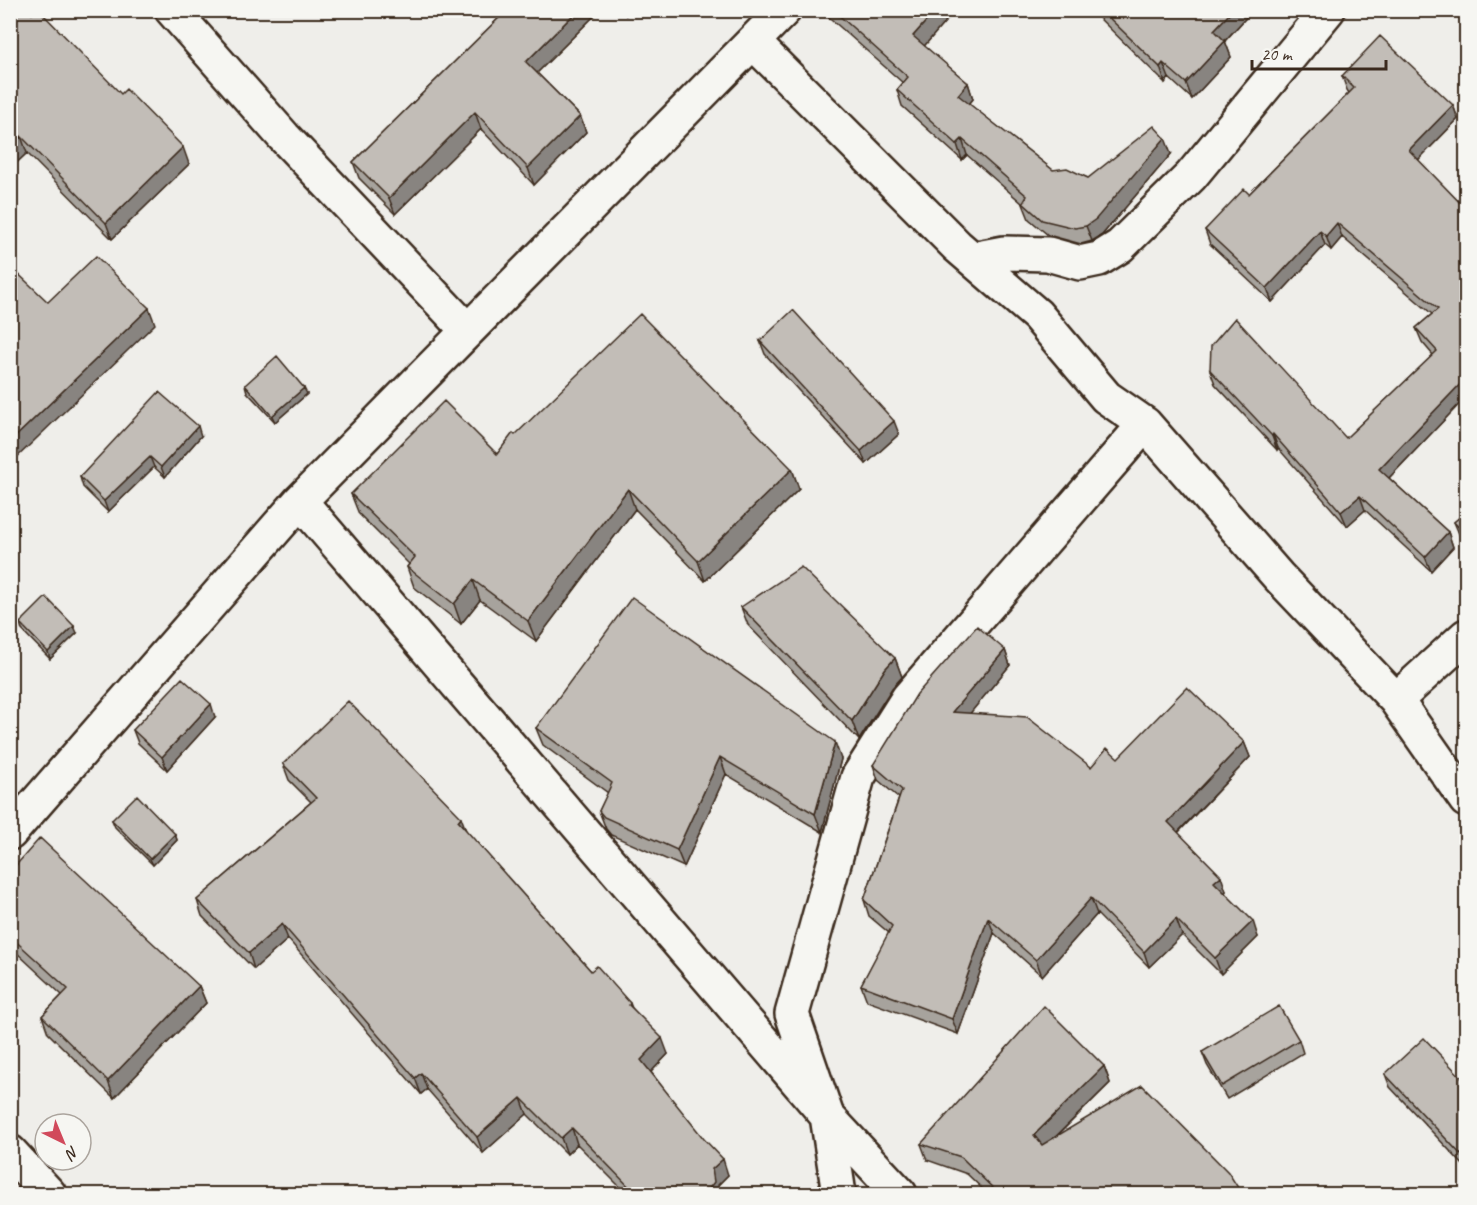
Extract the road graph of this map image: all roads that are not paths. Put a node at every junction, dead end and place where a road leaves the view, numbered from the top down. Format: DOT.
graph roads {
  1 [pos="172,10"];
  2 [pos="784,10"];
  3 [pos="1328,10"];
  4 [pos="754,43"];
  5 [pos="972,259"];
  6 [pos="468,330"];
  7 [pos="1145,424"];
  8 [pos="300,501"];
  9 [pos="1467,636"];
  10 [pos="1396,700"];
  11 [pos="1467,800"];
  12 [pos="10,833"];
  13 [pos="827,1116"];
  14 [pos="10,1152"];
  15 [pos="49,1194"];
  16 [pos="839,1194"];
  17 [pos="900,1194"];
  1 -- 6 [label="street"];
  2 -- 4 [label="street"];
  3 -- 5 [label="street"];
  4 -- 5 [label="street"];
  4 -- 6 [label="street"];
  5 -- 7 [label="street"];
  6 -- 8 [label="street"];
  7 -- 10 [label="street"];
  7 -- 13 [label="street"];
  8 -- 12 [label="street"];
  8 -- 13 [label="street"];
  9 -- 10 [label="street"];
  10 -- 11 [label="street"];
  13 -- 16 [label="street"];
  13 -- 17 [label="street"];
  14 -- 15 [label="street"];
}
